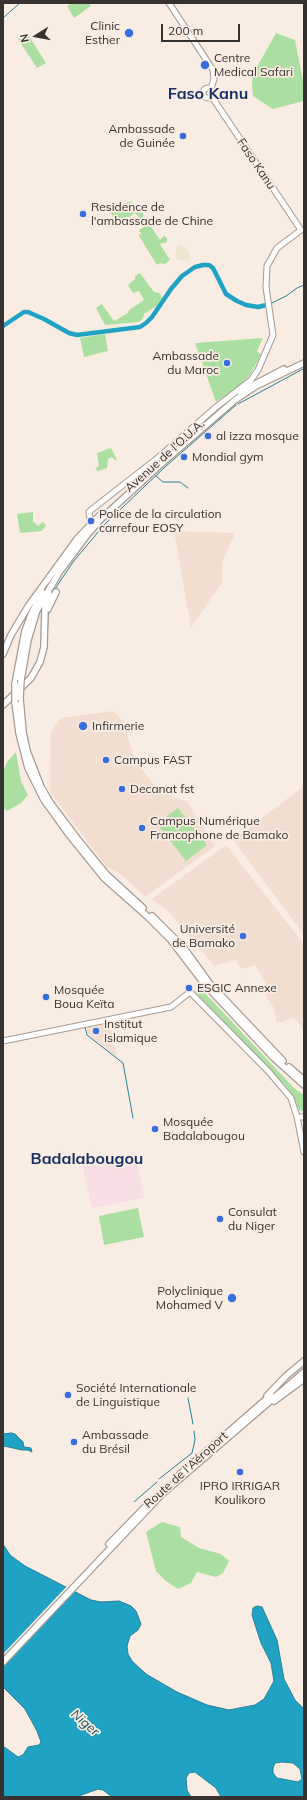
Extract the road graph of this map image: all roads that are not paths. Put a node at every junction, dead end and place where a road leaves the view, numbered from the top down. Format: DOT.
graph roads {
  1 [pos="169,3"];
  2 [pos="211,89"];
  3 [pos="212,97"];
  4 [pos="304,359"];
  5 [pos="304,363"];
  6 [pos="251,380"];
  7 [pos="95,523"];
  8 [pos="47,580"];
  9 [pos="54,581"];
  10 [pos="56,592"];
  11 [pos="45,617"];
  12 [pos="3,654"];
  13 [pos="18,700"];
  14 [pos="3,704"];
  15 [pos="45,798"];
  16 [pos="3,1041"];
  17 [pos="304,1080"];
  18 [pos="304,1086"];
  19 [pos="297,1117"];
  20 [pos="304,1117"];
  21 [pos="304,1152"];
  22 [pos="304,1361"];
  23 [pos="304,1368"];
  24 [pos="304,1372"];
  25 [pos="304,1379"];
  26 [pos="258,1409"];
  27 [pos="77,1582"];
  28 [pos="3,1657"];
  29 [pos="3,1662"];
  1 -- 2 [label="main road"];
  2 -- 3 [label="main road"];
  2 -- 3 [label="main road"];
  3 -- 6 [label="main road, Faso Kanu"];
  4 -- 7 [label="highway, Avenue de l'O.U.A."];
  5 -- 7 [label="highway, Avenue de l'O.U.A."];
  6 -- 7 [label="main road, Avenue de l'O.U.A."];
  7 -- 8 [label="highway, Avenue de l'O.U.A."];
  7 -- 9 [label="highway, Avenue de l'O.U.A."];
  8 -- 12 [label="highway"];
  8 -- 13 [label="highway, bridge"];
  9 -- 11 [label="highway"];
  9 -- 13 [label="highway, bridge"];
  10 -- 11 [label="highway"];
  11 -- 14 [label="highway"];
  13 -- 15 [label="highway"];
  15 -- 17 [label="highway"];
  15 -- 18 [label="highway"];
  16 -- 19 [label="main road"];
  19 -- 20 [label="main road"];
  19 -- 21 [label="main road"];
  22 -- 26 [label="highway"];
  23 -- 26 [label="highway, Route de l'Aéroport"];
  24 -- 26 [label="highway, Route de l'Aéroport"];
  25 -- 26 [label="highway"];
  26 -- 27 [label="highway, Route de l'Aéroport"];
  27 -- 28 [label="highway"];
  27 -- 29 [label="highway"];
}
